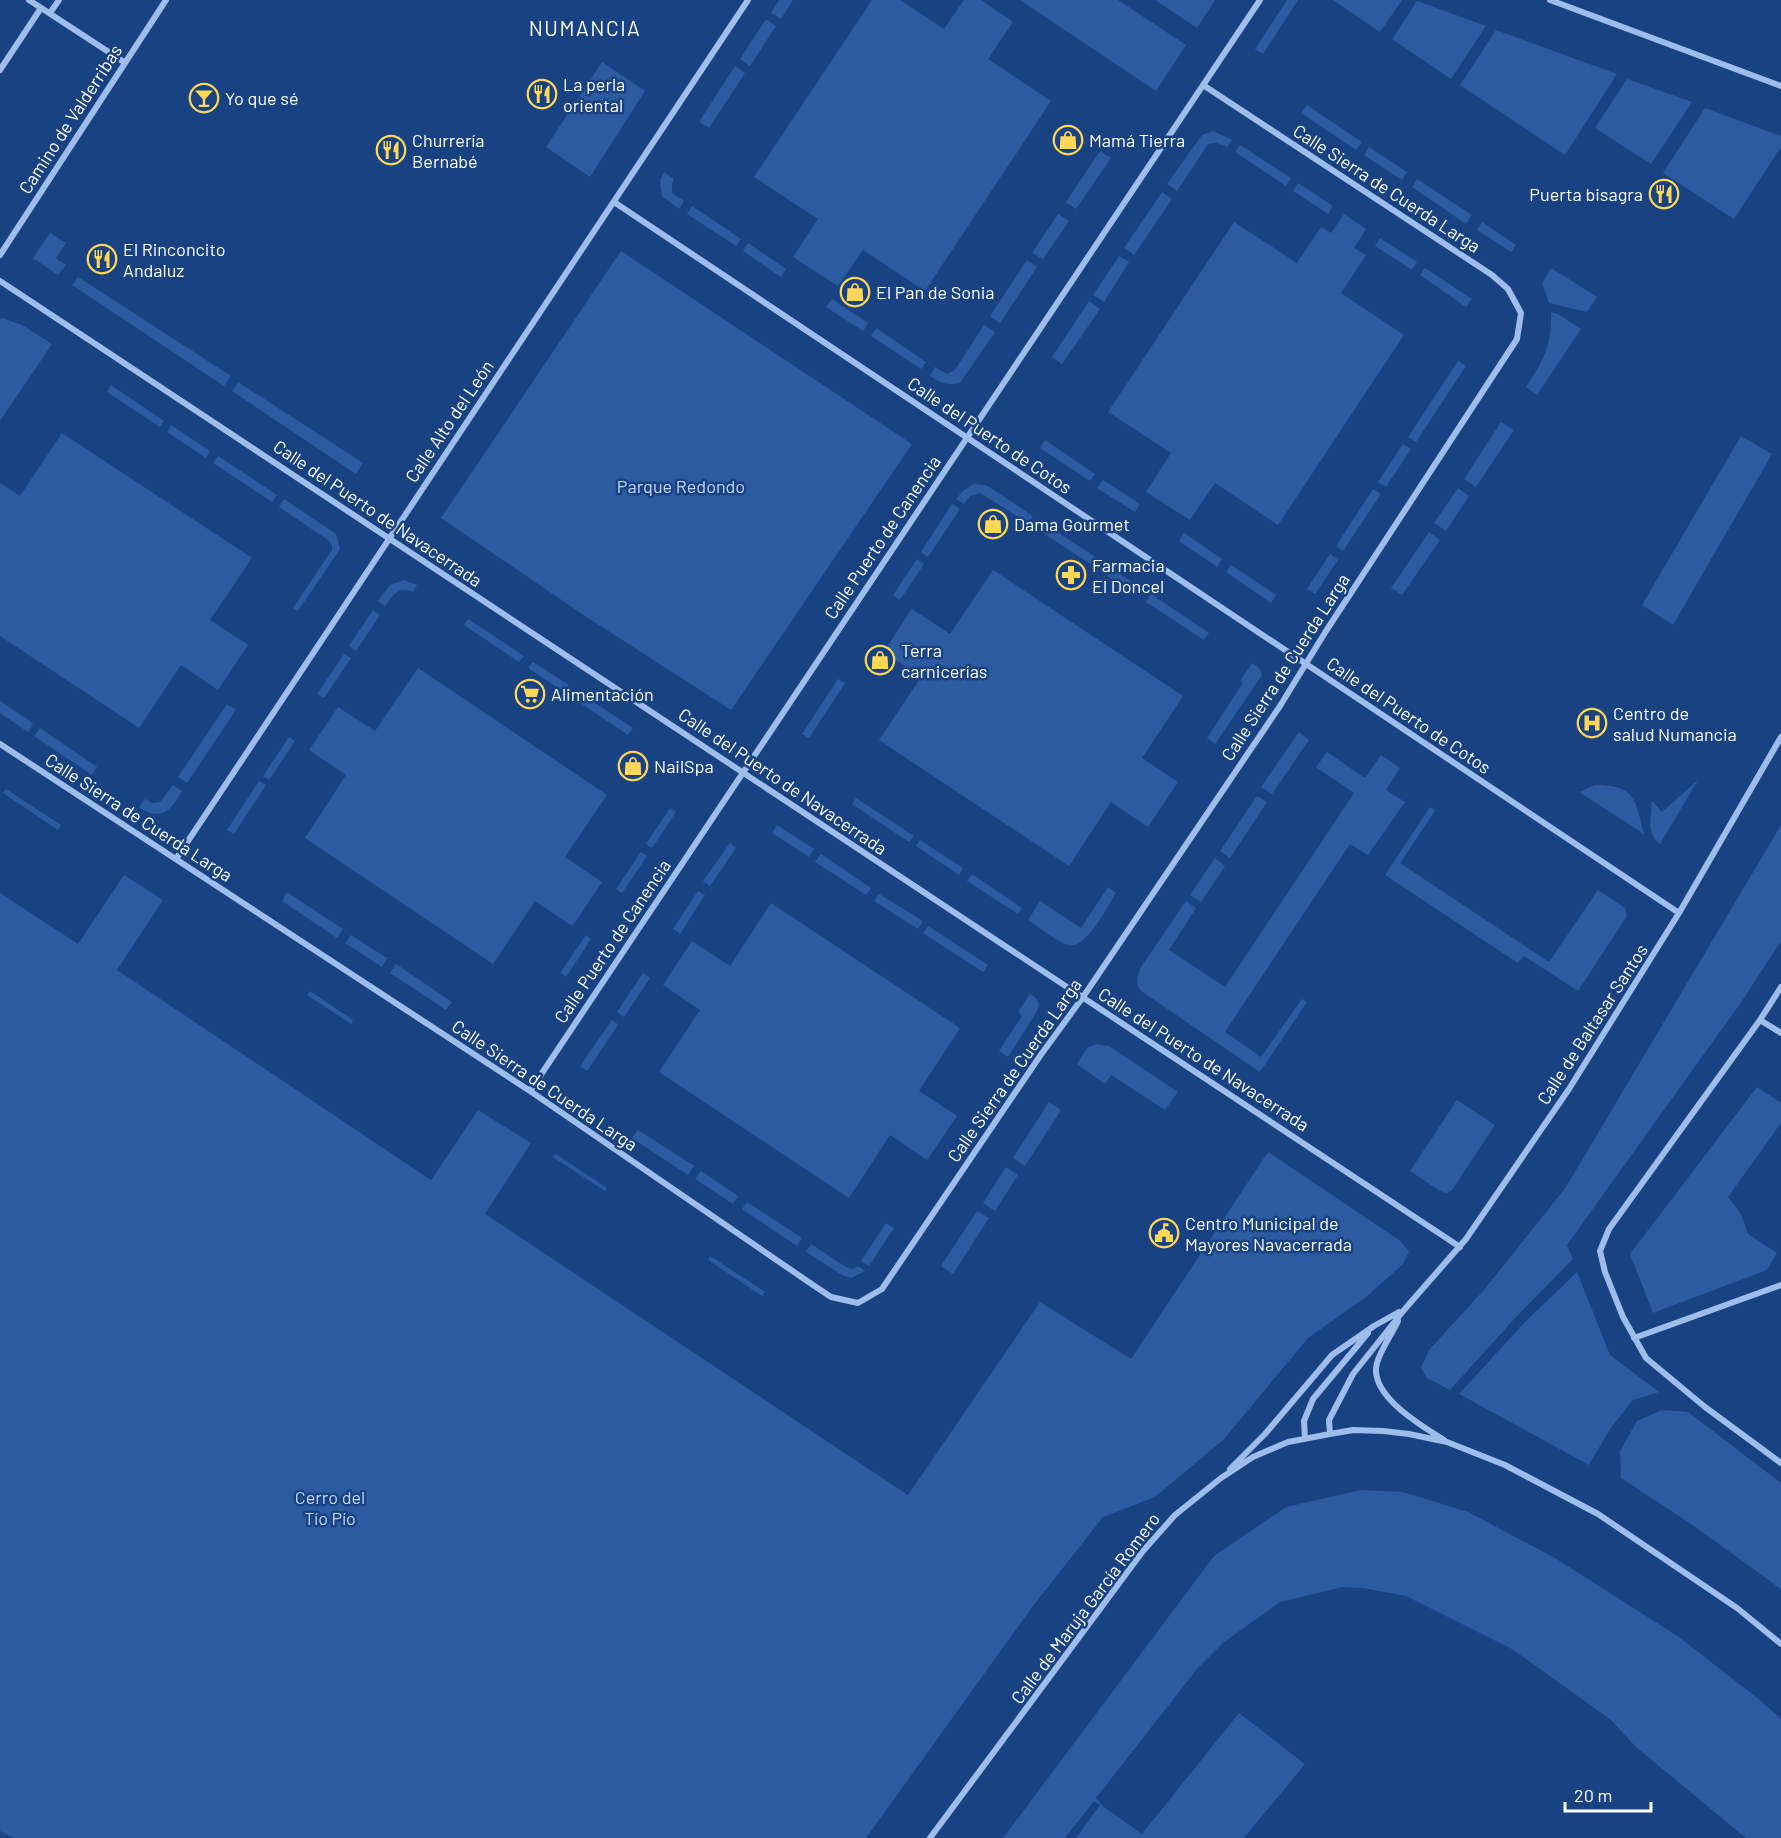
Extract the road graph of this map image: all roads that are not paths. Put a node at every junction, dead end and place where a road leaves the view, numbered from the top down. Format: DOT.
graph roads {
  1 [pos="29,0"];
  2 [pos="58,0"];
  3 [pos="166,0"];
  4 [pos="748,0"];
  5 [pos="1260,0"];
  6 [pos="1550,0"];
  7 [pos="41,8"];
  8 [pos="50,13"];
  9 [pos="124,62"];
  10 [pos="0,70"];
  11 [pos="1203,85"];
  12 [pos="1781,86"];
  13 [pos="614,202"];
  14 [pos="0,255"];
  15 [pos="0,281"];
  16 [pos="967,438"];
  17 [pos="389,538"];
  18 [pos="1306,664"];
  19 [pos="1781,737"];
  20 [pos="0,744"];
  21 [pos="743,772"];
  22 [pos="176,859"];
  23 [pos="1679,913"];
  24 [pos="1781,987"];
  25 [pos="1083,997"];
  26 [pos="1760,1020"];
  27 [pos="1781,1033"];
  28 [pos="530,1091"];
  29 [pos="1460,1247"];
  30 [pos="1781,1285"];
  31 [pos="1404,1310"];
  32 [pos="1374,1326"];
  33 [pos="1634,1338"];
  34 [pos="1330,1434"];
  35 [pos="1305,1439"];
  36 [pos="1447,1442"];
  37 [pos="1781,1463"];
  38 [pos="1221,1478"];
  39 [pos="1781,1644"];
  40 [pos="930,1838"];
  1 -- 7 [label="street"];
  2 -- 8 [label="street"];
  3 -- 9 [label="street, Camino de Valderribas"];
  4 -- 13 [label="street, Calle Alto del León"];
  5 -- 11 [label="street, Calle Puerto de Canencia"];
  6 -- 12 [label="street"];
  7 -- 8 [label="street"];
  7 -- 10 [label="street"];
  8 -- 9 [label="street"];
  9 -- 14 [label="street, Camino de Valderribas"];
  11 -- 16 [label="street, Calle Puerto de Canencia"];
  11 -- 18 [label="street, Calle Sierra de Cuerda Larga"];
  13 -- 16 [label="street, Calle del Puerto de Cotos"];
  13 -- 17 [label="street, Calle Alto del León"];
  15 -- 17 [label="street, Calle del Puerto de Navacerrada"];
  16 -- 18 [label="street, Calle del Puerto de Cotos"];
  16 -- 21 [label="street, Calle Puerto de Canencia"];
  17 -- 21 [label="street, Calle del Puerto de Navacerrada"];
  17 -- 22 [label="street, Calle Alto del León"];
  18 -- 23 [label="street, Calle del Puerto de Cotos"];
  18 -- 25 [label="street, Calle Sierra de Cuerda Larga"];
  19 -- 23 [label="street, Calle de Baltasar Santos"];
  20 -- 22 [label="street, Calle Sierra de Cuerda Larga"];
  21 -- 25 [label="street, Calle del Puerto de Navacerrada"];
  21 -- 28 [label="street, Calle Puerto de Canencia"];
  22 -- 28 [label="street, Calle Sierra de Cuerda Larga"];
  23 -- 29 [label="street, Calle de Baltasar Santos"];
  24 -- 26 [label="street"];
  25 -- 28 [label="street, Calle Sierra de Cuerda Larga"];
  25 -- 29 [label="street, Calle del Puerto de Navacerrada"];
  26 -- 27 [label="street"];
  26 -- 33 [label="street"];
  29 -- 31 [label="street, Calle de Baltasar Santos"];
  30 -- 33 [label="street"];
  31 -- 32 [label="street, Calle de Baltasar Santos"];
  31 -- 34 [label="street, Calle de Baltasar Santos"];
  31 -- 36 [label="street, Calle de Baltasar Santos"];
  32 -- 35 [label="street, Calle de Baltasar Santos"];
  32 -- 38 [label="street, Calle de Baltasar Santos"];
  33 -- 37 [label="street"];
  34 -- 35 [label="street, Calle de Maruja García Romero"];
  34 -- 36 [label="street, Calle de Maruja García Romero"];
  35 -- 38 [label="street, Calle de Maruja García Romero"];
  36 -- 39 [label="street, Calle de Maruja García Romero"];
  38 -- 40 [label="street, Calle de Maruja García Romero"];
}
